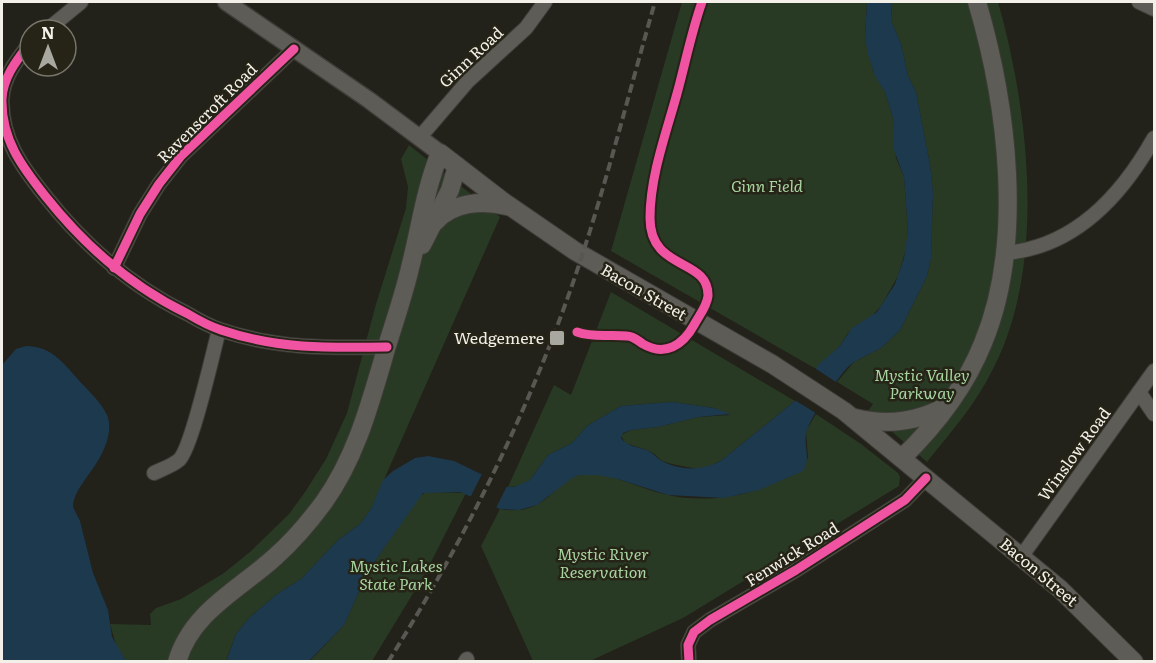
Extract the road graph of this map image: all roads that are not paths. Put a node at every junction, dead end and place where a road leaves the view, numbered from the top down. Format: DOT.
graph roads {
  1 [pos="81,2"];
  2 [pos="226,2"];
  3 [pos="545,2"];
  4 [pos="977,2"];
  5 [pos="1139,2"];
  6 [pos="1155,9"];
  7 [pos="62,18"];
  8 [pos="294,48"];
  9 [pos="18,58"];
  10 [pos="420,137"];
  11 [pos="1155,138"];
  12 [pos="440,153"];
  13 [pos="457,166"];
  14 [pos="512,208"];
  15 [pos="434,223"];
  16 [pos="1004,253"];
  17 [pos="114,268"];
  18 [pos="410,268"];
  19 [pos="219,330"];
  20 [pos="387,347"];
  21 [pos="1155,371"];
  22 [pos="1139,392"];
  23 [pos="951,403"];
  24 [pos="1155,414"];
  25 [pos="852,418"];
  26 [pos="902,458"];
  27 [pos="154,473"];
  28 [pos="926,478"];
  29 [pos="1021,557"];
  30 [pos="177,662"];
  31 [pos="689,662"];
  32 [pos="1134,662"];
  1 -- 7 [label="street"];
  2 -- 8 [label="street, Bacon Street"];
  3 -- 10 [label="street, Ginn Road"];
  4 -- 16 [label="main road"];
  5 -- 6 [label="street"];
  8 -- 10 [label="street, Bacon Street"];
  8 -- 17 [label="street, Ravenscroft Road"];
  9 -- 17 [label="street"];
  10 -- 12 [label="street, Bacon Street"];
  11 -- 16 [label="street"];
  12 -- 13 [label="main road, Bacon Street"];
  12 -- 18 [label="main road"];
  13 -- 14 [label="main road, Bacon Street"];
  13 -- 15 [label="main road"];
  14 -- 15 [label="main road"];
  14 -- 25 [label="main road, Bacon Street"];
  15 -- 18 [label="main road"];
  16 -- 23 [label="main road"];
  17 -- 19 [label="street"];
  18 -- 20 [label="main road"];
  19 -- 20 [label="street"];
  19 -- 27 [label="street"];
  20 -- 30 [label="main road"];
  21 -- 22 [label="street, Winslow Road"];
  22 -- 24 [label="street"];
  22 -- 29 [label="street, Winslow Road"];
  23 -- 25 [label="main road"];
  23 -- 26 [label="main road"];
  25 -- 26 [label="main road, Bacon Street"];
  26 -- 28 [label="main road, Bacon Street"];
  28 -- 29 [label="main road, Bacon Street"];
  28 -- 31 [label="street, Fenwick Road"];
  29 -- 32 [label="main road, Bacon Street"];
}
